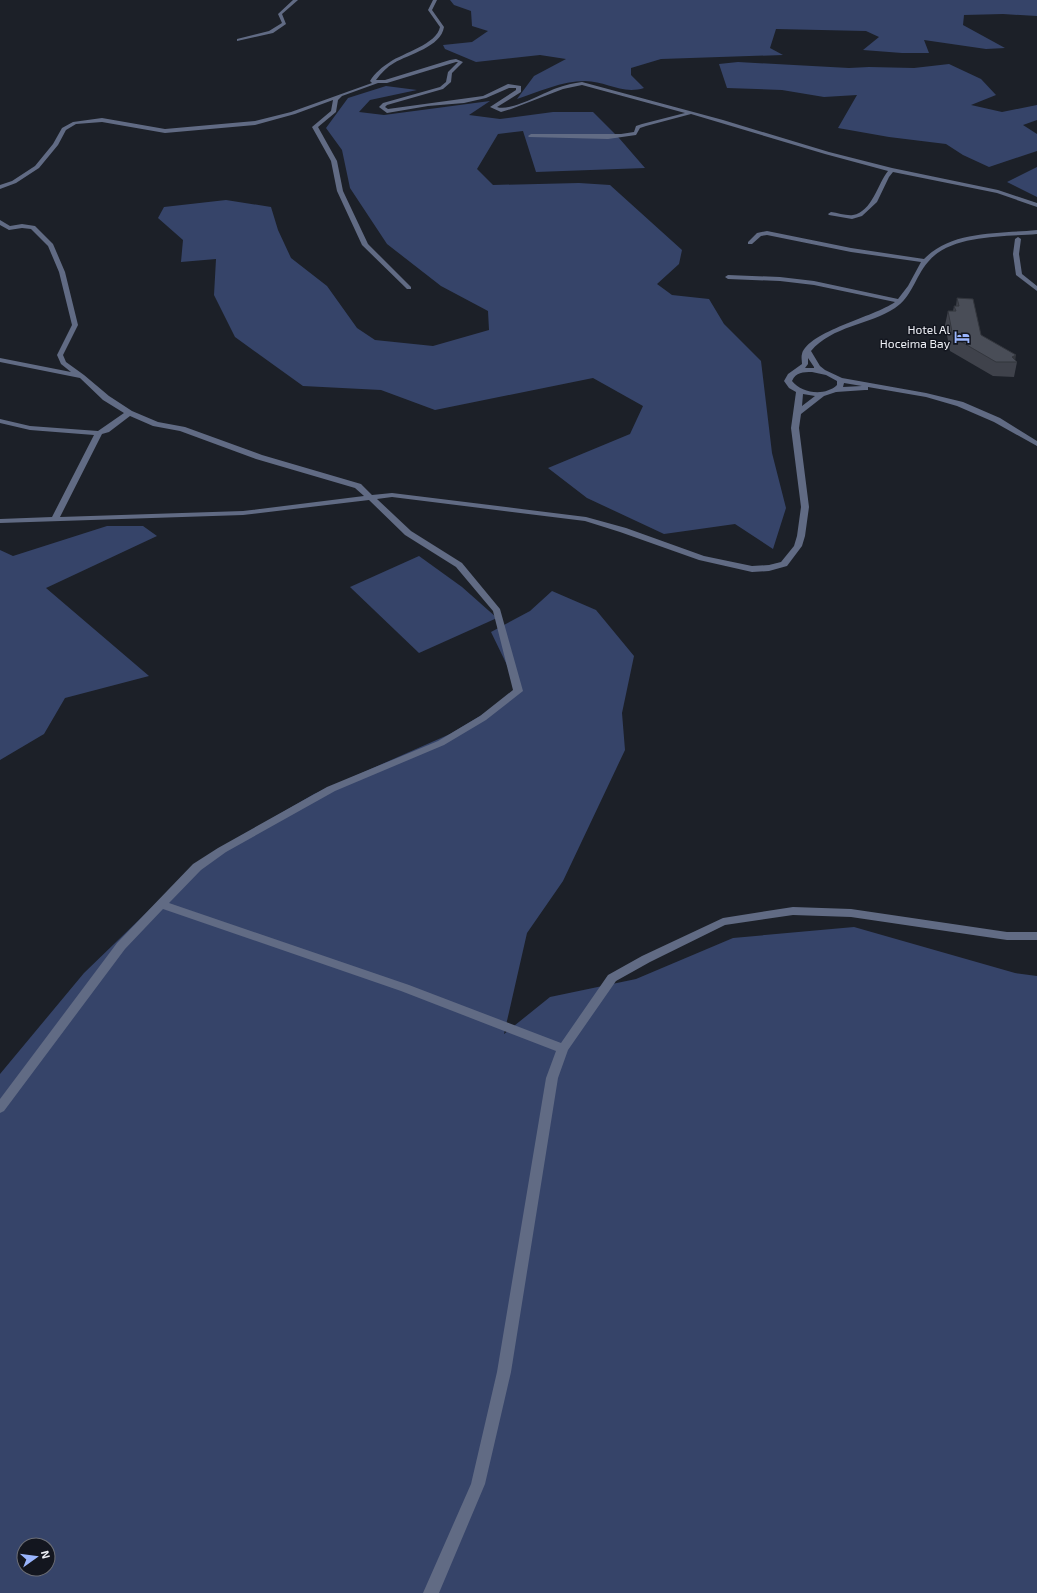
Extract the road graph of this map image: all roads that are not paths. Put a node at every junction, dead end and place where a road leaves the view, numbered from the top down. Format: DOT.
graph roads {
  1 [pos="296,0"];
  2 [pos="435,0"];
  3 [pos="238,40"];
  4 [pos="376,82"];
  5 [pos="340,95"];
  6 [pos="690,113"];
  7 [pos="531,136"];
  8 [pos="892,170"];
  9 [pos="0,187"];
  10 [pos="1037,205"];
  11 [pos="831,214"];
  12 [pos="0,222"];
  13 [pos="1037,234"];
  14 [pos="1018,239"];
  15 [pos="750,243"];
  16 [pos="925,261"];
  17 [pos="728,277"];
  18 [pos="409,288"];
  19 [pos="1037,290"];
  20 [pos="900,301"];
  21 [pos="808,351"];
  22 [pos="0,360"];
  23 [pos="822,371"];
  24 [pos="797,372"];
  25 [pos="82,376"];
  26 [pos="840,380"];
  27 [pos="881,388"];
  28 [pos="836,390"];
  29 [pos="800,391"];
  30 [pos="823,394"];
  31 [pos="129,413"];
  32 [pos="796,414"];
  33 [pos="0,421"];
  34 [pos="99,433"];
  35 [pos="1037,444"];
  36 [pos="369,496"];
  37 [pos="54,520"];
  38 [pos="0,521"];
  39 [pos="160,904"];
  40 [pos="1037,936"];
  41 [pos="563,1049"];
  42 [pos="0,1108"];
  43 [pos="431,1593"];
  1 -- 3 [label="street"];
  2 -- 4 [label="street"];
  4 -- 5 [label="street"];
  4 -- 6 [label="street"];
  5 -- 9 [label="street"];
  5 -- 18 [label="street"];
  6 -- 7 [label="street"];
  6 -- 8 [label="street"];
  8 -- 10 [label="street"];
  8 -- 11 [label="street"];
  12 -- 25 [label="street"];
  13 -- 16 [label="street"];
  14 -- 19 [label="street"];
  15 -- 16 [label="street"];
  16 -- 20 [label="street"];
  17 -- 20 [label="street"];
  20 -- 21 [label="street"];
  21 -- 23 [label="street"];
  21 -- 24 [label="street"];
  22 -- 25 [label="street"];
  23 -- 24 [label="street"];
  23 -- 26 [label="street"];
  24 -- 29 [label="street"];
  25 -- 31 [label="street"];
  26 -- 27 [label="street"];
  26 -- 28 [label="street"];
  27 -- 28 [label="street"];
  27 -- 35 [label="street"];
  28 -- 30 [label="street"];
  29 -- 30 [label="street"];
  29 -- 32 [label="street"];
  30 -- 32 [label="street"];
  31 -- 34 [label="street"];
  31 -- 36 [label="street"];
  32 -- 36 [label="street"];
  33 -- 34 [label="street"];
  34 -- 37 [label="street"];
  36 -- 37 [label="street"];
  36 -- 39 [label="street"];
  37 -- 38 [label="street"];
  39 -- 41 [label="street"];
  39 -- 42 [label="street"];
  40 -- 41 [label="street"];
  41 -- 43 [label="street"];
}
